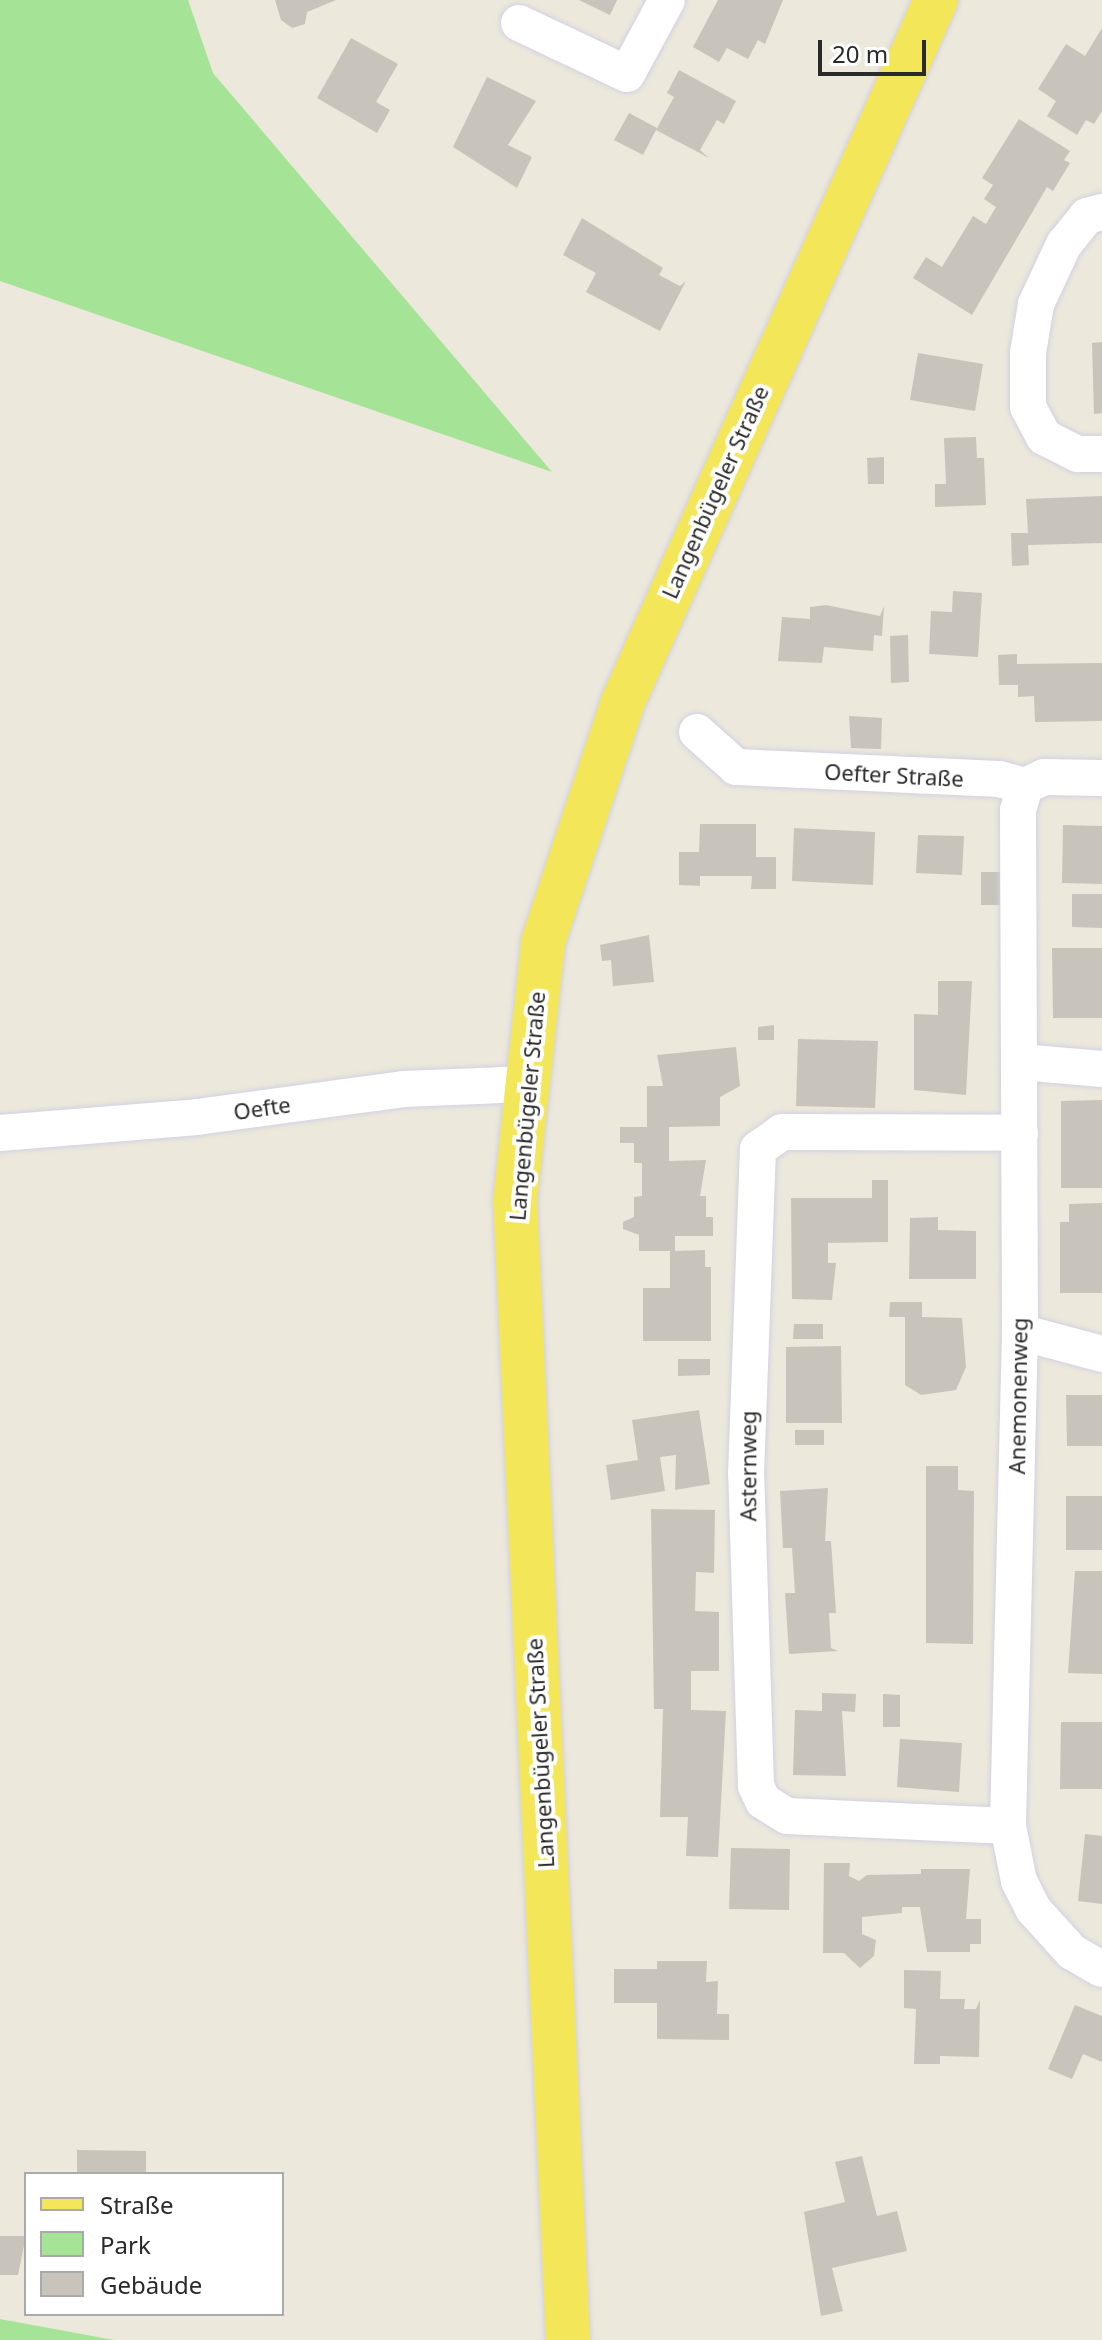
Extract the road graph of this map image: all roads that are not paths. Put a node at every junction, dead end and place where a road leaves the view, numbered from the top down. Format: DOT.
graph roads {
  1 [pos="667,0"];
  2 [pos="936,0"];
  3 [pos="519,23"];
  4 [pos="1102,212"];
  5 [pos="1102,454"];
  6 [pos="697,732"];
  7 [pos="1102,778"];
  8 [pos="1025,786"];
  9 [pos="1021,1062"];
  10 [pos="1102,1069"];
  11 [pos="525,1084"];
  12 [pos="0,1133"];
  13 [pos="1020,1133"];
  14 [pos="1020,1332"];
  15 [pos="1102,1354"];
  16 [pos="1008,1826"];
  17 [pos="1102,1969"];
  18 [pos="568,2340"];
  1 -- 3 [label="street"];
  2 -- 11 [label="main road, Langenbügeler Straße"];
  4 -- 5 [label="street"];
  6 -- 8 [label="street, Oefter Straße"];
  7 -- 8 [label="street, Oefter Straße"];
  8 -- 9 [label="street, Anemonenweg"];
  9 -- 10 [label="street"];
  9 -- 13 [label="street, Anemonenweg"];
  11 -- 12 [label="street, Oefte"];
  11 -- 18 [label="main road, Langenbügeler Straße"];
  13 -- 14 [label="street, Anemonenweg"];
  13 -- 16 [label="street, Asternweg"];
  14 -- 15 [label="street"];
  14 -- 16 [label="street, Anemonenweg"];
  16 -- 17 [label="street, Anemonenweg"];
}
